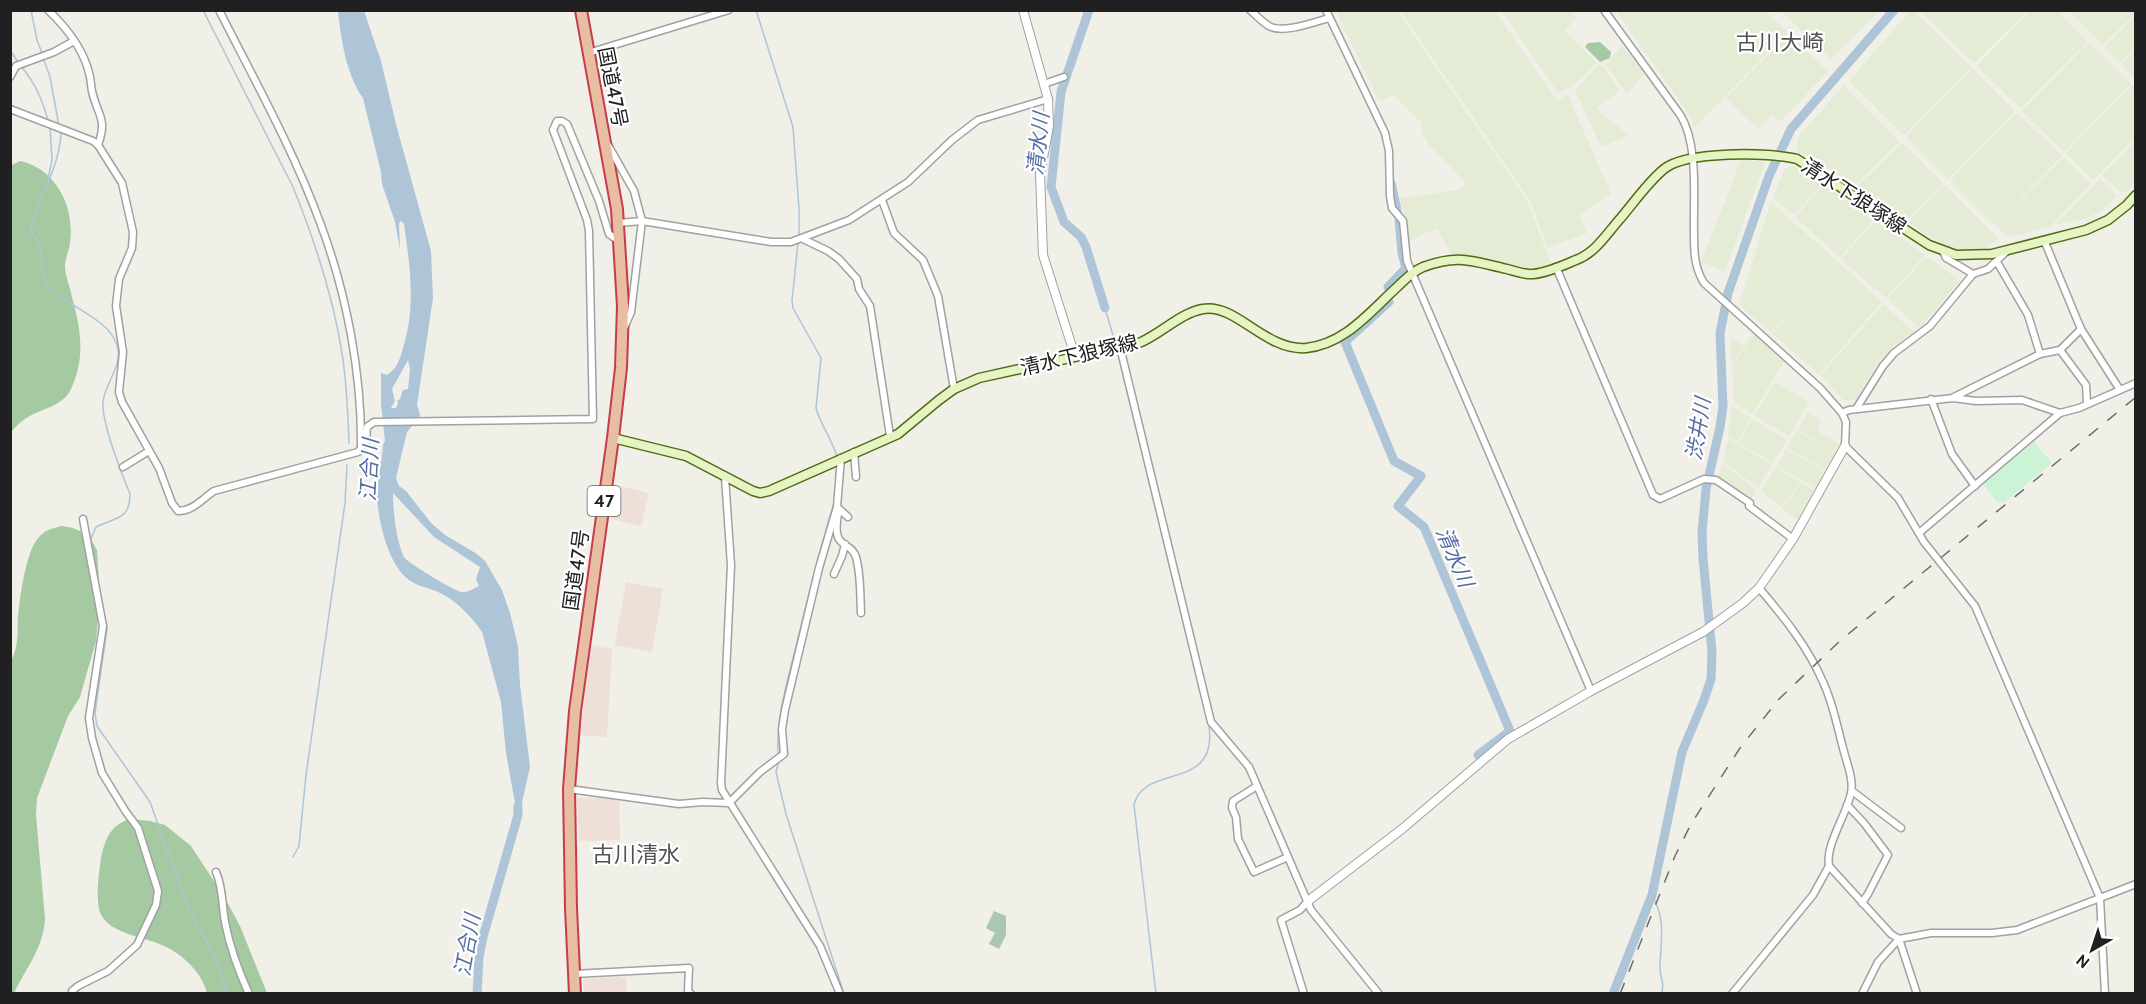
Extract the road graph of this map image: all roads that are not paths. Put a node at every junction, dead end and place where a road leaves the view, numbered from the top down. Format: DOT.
graph roads {
  1 [pos="48,10"];
  2 [pos="219,10"];
  3 [pos="581,10"];
  4 [pos="729,10"];
  5 [pos="1023,10"];
  6 [pos="1250,10"];
  7 [pos="1326,10"];
  8 [pos="1604,10"];
  9 [pos="1329,18"];
  10 [pos="74,41"];
  11 [pos="588,53"];
  12 [pos="10,77"];
  13 [pos="1064,78"];
  14 [pos="1044,84"];
  15 [pos="1048,99"];
  16 [pos="10,109"];
  17 [pos="605,139"];
  18 [pos="98,145"];
  19 [pos="1692,159"];
  20 [pos="2136,195"];
  21 [pos="882,200"];
  22 [pos="642,221"];
  23 [pos="618,223"];
  24 [pos="800,239"];
  25 [pos="2044,240"];
  26 [pos="620,243"];
  27 [pos="2009,250"];
  28 [pos="1943,251"];
  29 [pos="1997,262"];
  30 [pos="1556,267"];
  31 [pos="1413,272"];
  32 [pos="1973,274"];
  33 [pos="2081,329"];
  34 [pos="622,333"];
  35 [pos="1118,348"];
  36 [pos="2060,350"];
  37 [pos="2040,354"];
  38 [pos="1075,356"];
  39 [pos="2136,383"];
  40 [pos="954,389"];
  41 [pos="2120,390"];
  42 [pos="1953,398"];
  43 [pos="1931,399"];
  44 [pos="2087,405"];
  45 [pos="1856,409"];
  46 [pos="1842,413"];
  47 [pos="2060,413"];
  48 [pos="890,436"];
  49 [pos="613,438"];
  50 [pos="1845,446"];
  51 [pos="361,450"];
  52 [pos="149,451"];
  53 [pos="854,452"];
  54 [pos="838,459"];
  55 [pos="123,467"];
  56 [pos="725,477"];
  57 [pos="856,477"];
  58 [pos="1976,486"];
  59 [pos="837,507"];
  60 [pos="848,517"];
  61 [pos="83,519"];
  62 [pos="1919,533"];
  63 [pos="1793,539"];
  64 [pos="845,543"];
  65 [pos="834,574"];
  66 [pos="1759,588"];
  67 [pos="861,613"];
  68 [pos="1591,691"];
  69 [pos="1257,786"];
  70 [pos="569,789"];
  71 [pos="1852,791"];
  72 [pos="729,803"];
  73 [pos="1847,805"];
  74 [pos="1901,828"];
  75 [pos="1288,857"];
  76 [pos="1829,866"];
  77 [pos="216,872"];
  78 [pos="2136,884"];
  79 [pos="2100,898"];
  80 [pos="1308,901"];
  81 [pos="1862,903"];
  82 [pos="1899,939"];
  83 [pos="573,974"];
  84 [pos="72,993"];
  85 [pos="249,993"];
  86 [pos="575,993"];
  87 [pos="691,993"];
  88 [pos="840,993"];
  89 [pos="1304,993"];
  90 [pos="1379,993"];
  91 [pos="1732,993"];
  92 [pos="1862,993"];
  93 [pos="1917,993"];
  94 [pos="2106,993"];
  1 -- 10 [label="street"];
  2 -- 51 [label="street"];
  3 -- 11 [label="highway, 国道47号 / 47"];
  4 -- 11 [label="street"];
  5 -- 14 [label="street"];
  6 -- 9 [label="street"];
  7 -- 9 [label="street"];
  8 -- 19 [label="street"];
  9 -- 31 [label="street"];
  10 -- 12 [label="street"];
  10 -- 18 [label="street"];
  11 -- 17 [label="highway, 国道47号 / 47"];
  13 -- 14 [label="street"];
  14 -- 15 [label="street"];
  15 -- 21 [label="street"];
  15 -- 38 [label="street"];
  16 -- 18 [label="street"];
  17 -- 22 [label="street"];
  17 -- 23 [label="highway, 国道47号 / 47"];
  18 -- 52 [label="street"];
  19 -- 28 [label="main road, 清水下狼塚線"];
  19 -- 30 [label="main road, 清水下狼塚線"];
  19 -- 46 [label="street"];
  20 -- 25 [label="main road, 清水下狼塚線"];
  21 -- 24 [label="street"];
  21 -- 40 [label="street"];
  22 -- 23 [label="street"];
  22 -- 24 [label="street"];
  22 -- 34 [label="street"];
  23 -- 26 [label="highway, 国道47号 / 47"];
  24 -- 48 [label="street"];
  25 -- 27 [label="main road, 清水下狼塚線"];
  25 -- 33 [label="street"];
  26 -- 34 [label="highway, 国道47号 / 47"];
  26 -- 51 [label="street"];
  27 -- 28 [label="main road, 清水下狼塚線"];
  27 -- 29 [label="street"];
  28 -- 32 [label="street"];
  29 -- 32 [label="street"];
  29 -- 37 [label="street"];
  30 -- 31 [label="main road, 清水下狼塚線"];
  30 -- 63 [label="street"];
  31 -- 35 [label="main road, 清水下狼塚線"];
  31 -- 68 [label="street"];
  32 -- 45 [label="street"];
  33 -- 36 [label="street"];
  33 -- 41 [label="street"];
  34 -- 49 [label="highway, 国道47号 / 47"];
  35 -- 38 [label="main road, 清水下狼塚線"];
  35 -- 69 [label="street"];
  36 -- 37 [label="street"];
  36 -- 44 [label="street"];
  37 -- 42 [label="street"];
  38 -- 40 [label="main road, 清水下狼塚線"];
  39 -- 41 [label="street"];
  40 -- 48 [label="main road, 清水下狼塚線"];
  41 -- 44 [label="street"];
  42 -- 43 [label="street"];
  42 -- 47 [label="street"];
  43 -- 45 [label="street"];
  43 -- 58 [label="street"];
  44 -- 47 [label="street"];
  45 -- 46 [label="street"];
  46 -- 50 [label="street"];
  47 -- 58 [label="street"];
  48 -- 53 [label="main road, 清水下狼塚線"];
  49 -- 56 [label="main road, 清水下狼塚線"];
  49 -- 70 [label="highway, 国道47号 / 47"];
  50 -- 62 [label="street"];
  50 -- 63 [label="street"];
  51 -- 52 [label="street"];
  52 -- 55 [label="street"];
  53 -- 54 [label="main road, 清水下狼塚線"];
  53 -- 57 [label="street"];
  54 -- 56 [label="main road, 清水下狼塚線"];
  54 -- 59 [label="street"];
  56 -- 72 [label="street"];
  58 -- 62 [label="street"];
  59 -- 60 [label="street"];
  59 -- 64 [label="street"];
  59 -- 72 [label="street"];
  61 -- 84 [label="street"];
  62 -- 79 [label="street"];
  63 -- 66 [label="street"];
  64 -- 65 [label="street"];
  64 -- 67 [label="street"];
  66 -- 68 [label="street"];
  66 -- 71 [label="street"];
  68 -- 80 [label="street"];
  69 -- 75 [label="street"];
  69 -- 75 [label="street"];
  70 -- 72 [label="street"];
  70 -- 83 [label="highway, 国道47号 / 47"];
  71 -- 73 [label="street"];
  71 -- 74 [label="street"];
  72 -- 88 [label="street"];
  73 -- 76 [label="street"];
  73 -- 81 [label="street"];
  75 -- 80 [label="street"];
  76 -- 81 [label="street"];
  76 -- 91 [label="street"];
  77 -- 85 [label="street"];
  78 -- 79 [label="street"];
  79 -- 82 [label="street"];
  79 -- 94 [label="street"];
  80 -- 89 [label="street"];
  80 -- 90 [label="street"];
  81 -- 82 [label="street"];
  82 -- 92 [label="street"];
  82 -- 93 [label="street"];
  83 -- 86 [label="highway, 国道47号 / 47"];
  83 -- 87 [label="street"];
}
